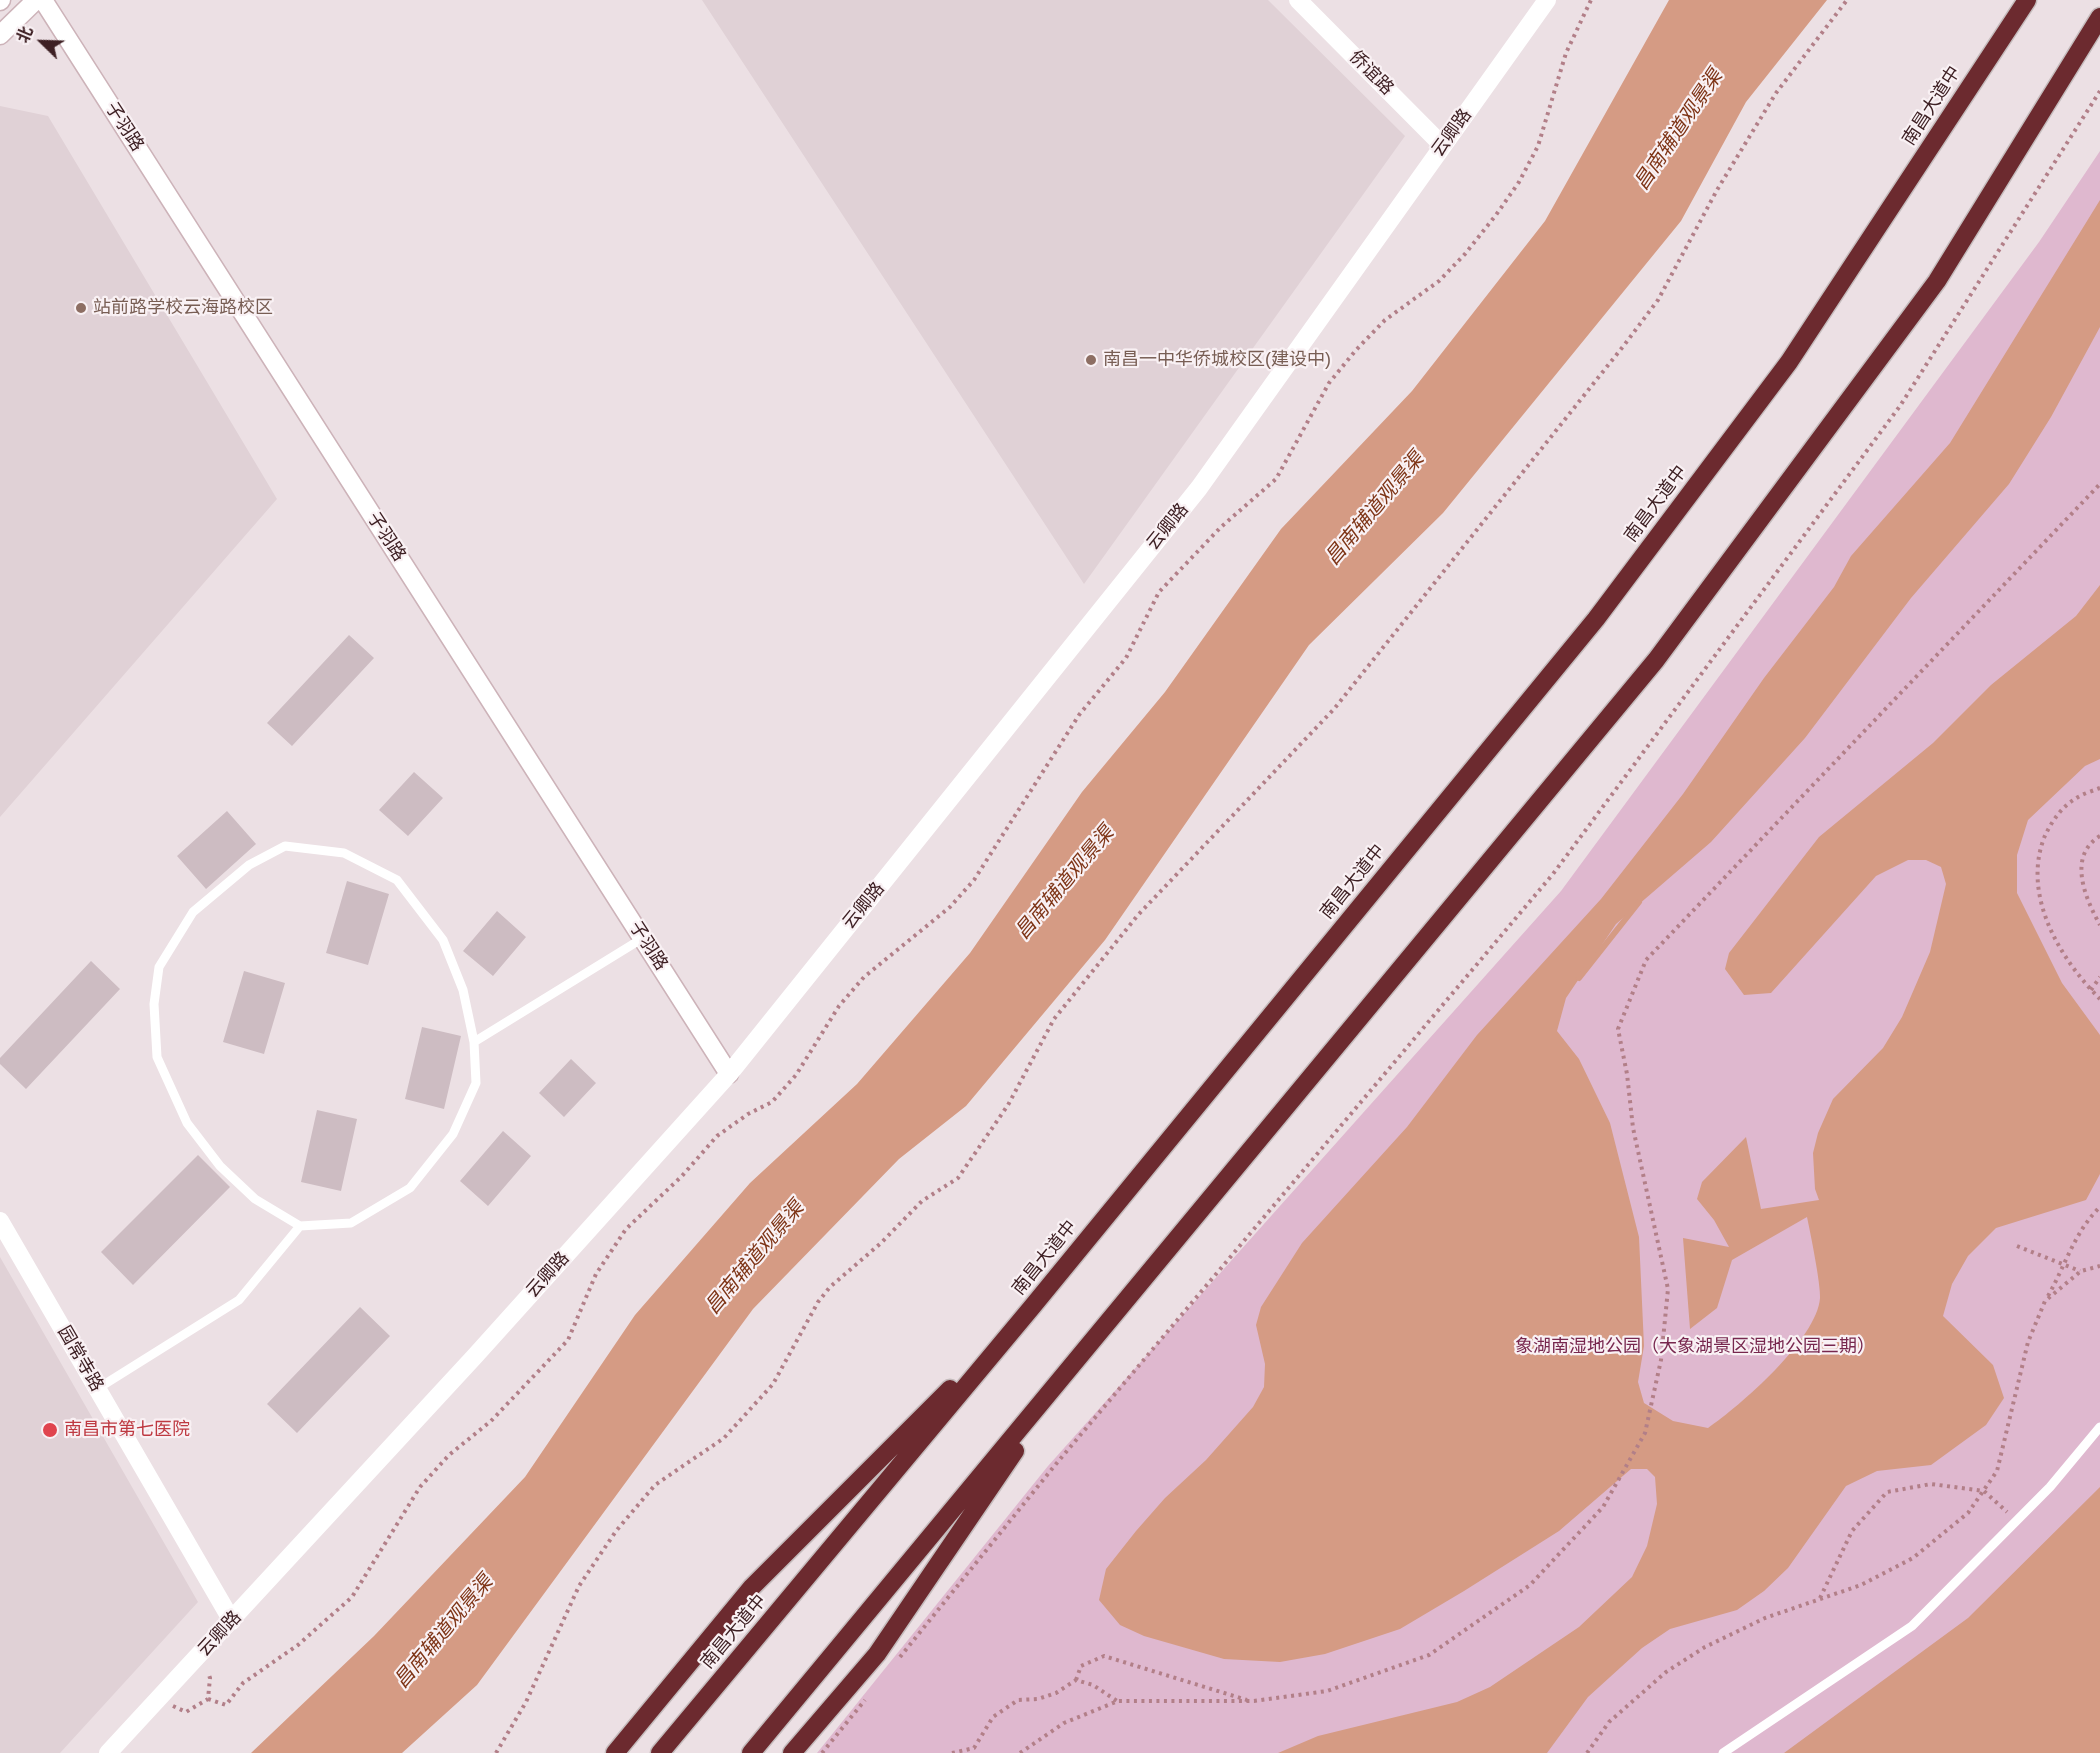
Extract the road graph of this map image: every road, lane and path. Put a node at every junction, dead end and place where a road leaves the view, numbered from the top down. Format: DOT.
graph roads {
  1 [pos="36,0"];
  2 [pos="43,0"];
  3 [pos="1298,0"];
  4 [pos="1547,0"];
  5 [pos="1591,0"];
  6 [pos="1846,0"];
  7 [pos="2027,0"];
  8 [pos="2100,17"];
  9 [pos="0,35"];
  10 [pos="2100,91"];
  11 [pos="1443,147"];
  12 [pos="2100,484"];
  13 [pos="2100,788"];
  14 [pos="2100,836"];
  15 [pos="2100,925"];
  16 [pos="642,938"];
  17 [pos="2100,977"];
  18 [pos="2091,990"];
  19 [pos="2100,999"];
  20 [pos="474,1042"];
  21 [pos="729,1074"];
  22 [pos="2100,1207"];
  23 [pos="0,1221"];
  24 [pos="300,1226"];
  25 [pos="2017,1246"];
  26 [pos="2100,1266"];
  27 [pos="2065,1267"];
  28 [pos="2081,1271"];
  29 [pos="2045,1300"];
  30 [pos="1032,1307"];
  31 [pos="1073,1364"];
  32 [pos="97,1389"];
  33 [pos="2100,1427"];
  34 [pos="1983,1491"];
  35 [pos="2016,1521"];
  36 [pos="1819,1599"];
  37 [pos="232,1621"];
  38 [pos="201,1654"];
  39 [pos="895,1663"];
  40 [pos="1076,1680"];
  41 [pos="159,1699"];
  42 [pos="208,1699"];
  43 [pos="866,1699"];
  44 [pos="1118,1701"];
  45 [pos="1254,1701"];
  46 [pos="108,1753"];
  47 [pos="496,1753"];
  48 [pos="615,1753"];
  49 [pos="660,1753"];
  50 [pos="751,1753"];
  51 [pos="792,1753"];
  52 [pos="822,1753"];
  53 [pos="952,1753"];
  54 [pos="1020,1753"];
  55 [pos="1587,1753"];
  56 [pos="1723,1753"];
  1 -- 9 [label="street"];
  2 -- 16 [label="street, 子羽路"];
  3 -- 11 [label="street, 侨谊路"];
  4 -- 11 [label="street, 云卿路"];
  5 -- 42 [label="path"];
  6 -- 47 [label="path"];
  7 -- 30 [label="highway, 南昌大道中"];
  8 -- 31 [label="highway"];
  10 -- 39 [label="path"];
  11 -- 21 [label="street, 云卿路"];
  12 -- 45 [label="path"];
  13 -- 18 [label="path"];
  14 -- 15 [label="path"];
  16 -- 20 [label="lane"];
  16 -- 21 [label="street, 子羽路"];
  17 -- 18 [label="path"];
  18 -- 19 [label="path"];
  20 -- 24 [label="lane"];
  20 -- 24 [label="lane"];
  21 -- 37 [label="street, 云卿路"];
  22 -- 27 [label="path"];
  23 -- 32 [label="street, 园常寺路"];
  24 -- 32 [label="lane"];
  25 -- 27 [label="path"];
  26 -- 28 [label="path"];
  27 -- 28 [label="path"];
  27 -- 29 [label="path"];
  28 -- 29 [label="path"];
  29 -- 34 [label="path"];
  30 -- 48 [label="highway"];
  30 -- 49 [label="highway, 南昌大道中"];
  31 -- 50 [label="highway"];
  31 -- 51 [label="highway"];
  32 -- 37 [label="street, 园常寺路"];
  33 -- 35 [label="lane"];
  34 -- 35 [label="path"];
  34 -- 36 [label="path"];
  34 -- 36 [label="path"];
  35 -- 56 [label="lane"];
  36 -- 55 [label="path"];
  37 -- 38 [label="street, 云卿路"];
  38 -- 41 [label="street, 云卿路"];
  38 -- 42 [label="path"];
  40 -- 44 [label="path"];
  40 -- 45 [label="path"];
  40 -- 53 [label="path"];
  41 -- 42 [label="path"];
  41 -- 46 [label="street, 云卿路"];
  43 -- 52 [label="path"];
  44 -- 45 [label="path"];
  44 -- 54 [label="path"];
}
